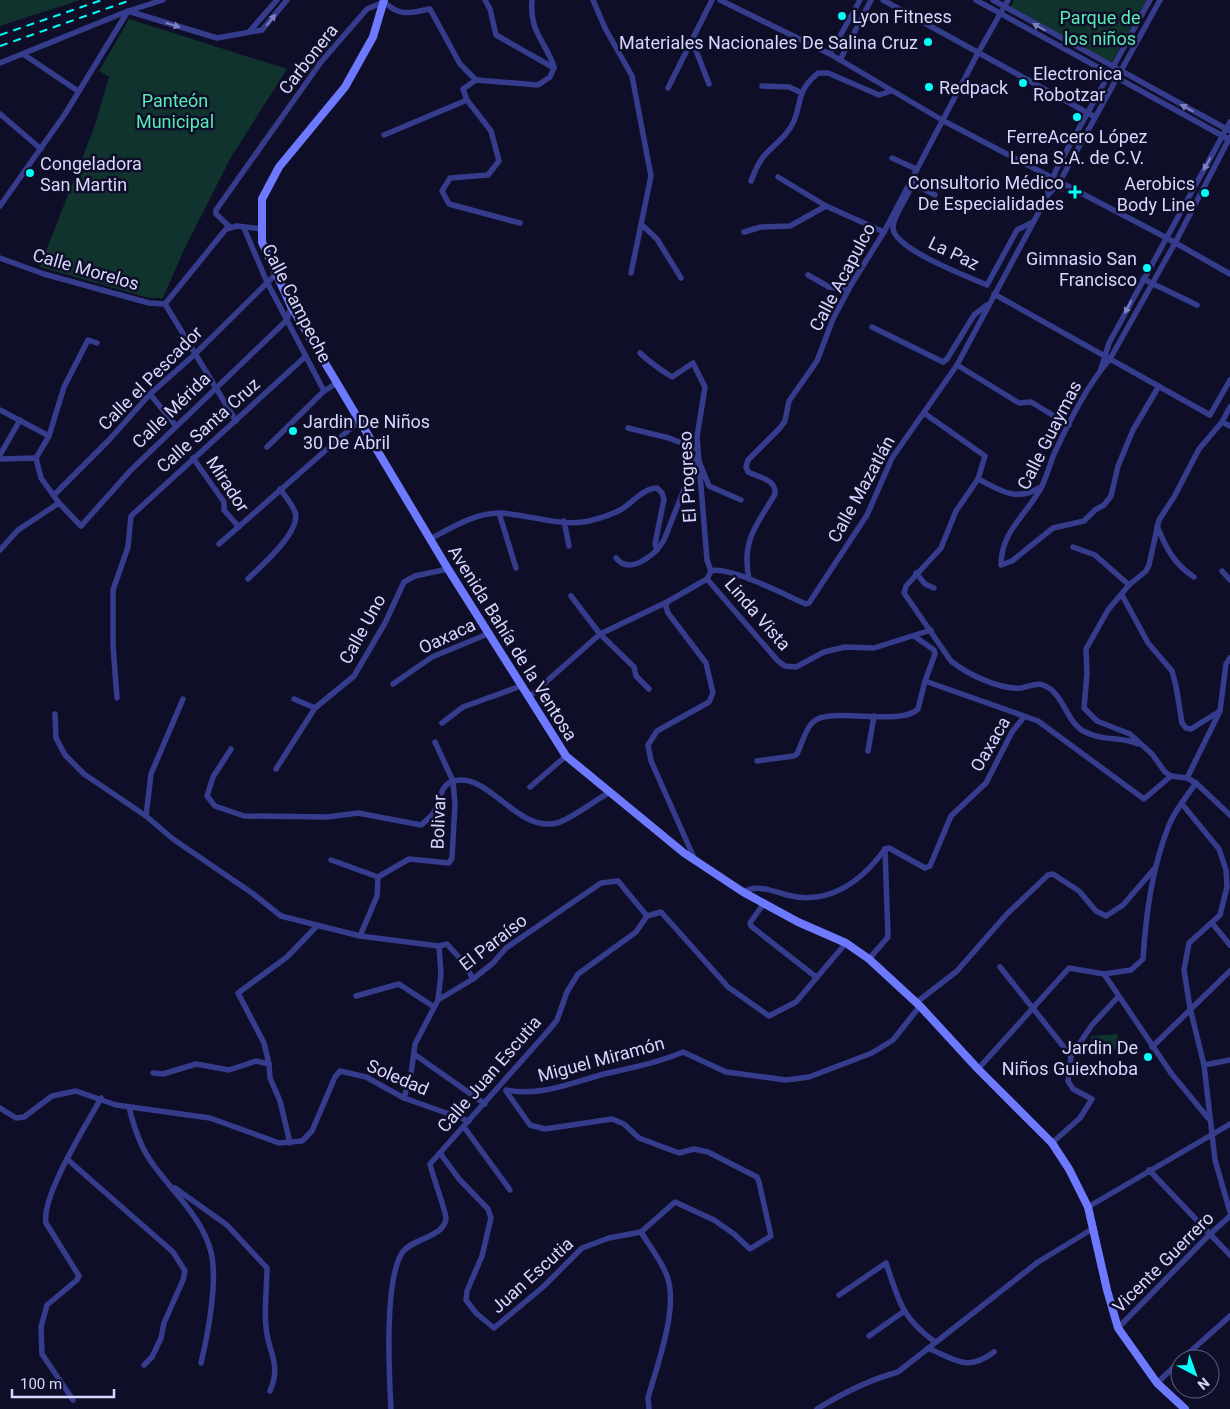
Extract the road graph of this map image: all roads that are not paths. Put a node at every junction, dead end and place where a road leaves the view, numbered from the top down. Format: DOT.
graph roads {
  1 [pos="163,0"];
  2 [pos="277,0"];
  3 [pos="287,0"];
  4 [pos="485,0"];
  5 [pos="532,0"];
  6 [pos="593,0"];
  7 [pos="712,0"];
  8 [pos="720,0"];
  9 [pos="860,0"];
  10 [pos="870,0"];
  11 [pos="883,0"];
  12 [pos="976,0"];
  13 [pos="993,0"];
  14 [pos="1008,0"];
  15 [pos="1150,0"];
  16 [pos="1160,0"];
  17 [pos="384,1"];
  18 [pos="734,3"];
  19 [pos="1004,7"];
  20 [pos="128,12"];
  21 [pos="1000,14"];
  22 [pos="249,32"];
  23 [pos="692,40"];
  24 [pos="978,53"];
  25 [pos="23,54"];
  26 [pos="830,54"];
  27 [pos="840,60"];
  28 [pos="0,63"];
  29 [pos="1113,67"];
  30 [pos="554,68"];
  31 [pos="1120,71"];
  32 [pos="1109,74"];
  33 [pos="1117,78"];
  34 [pos="476,80"];
  35 [pos="709,84"];
  36 [pos="762,86"];
  37 [pos="668,88"];
  38 [pos="78,91"];
  39 [pos="891,91"];
  40 [pos="802,93"];
  41 [pos="467,100"];
  42 [pos="1087,113"];
  43 [pos="0,114"];
  44 [pos="1095,117"];
  45 [pos="942,120"];
  46 [pos="1230,122"];
  47 [pos="1228,130"];
  48 [pos="384,134"];
  49 [pos="1222,136"];
  50 [pos="1230,139"];
  51 [pos="41,149"];
  52 [pos="892,158"];
  53 [pos="916,169"];
  54 [pos="778,177"];
  55 [pos="914,177"];
  56 [pos="1052,179"];
  57 [pos="751,181"];
  58 [pos="1059,183"];
  59 [pos="935,195"];
  60 [pos="1048,195"];
  61 [pos="3,197"];
  62 [pos="0,206"];
  63 [pos="826,206"];
  64 [pos="1033,222"];
  65 [pos="520,223"];
  66 [pos="642,225"];
  67 [pos="230,227"];
  68 [pos="244,228"];
  69 [pos="262,229"];
  70 [pos="744,232"];
  71 [pos="884,232"];
  72 [pos="1165,238"];
  73 [pos="1175,243"];
  74 [pos="0,258"];
  75 [pos="631,273"];
  76 [pos="276,274"];
  77 [pos="1230,274"];
  78 [pos="808,275"];
  79 [pos="681,278"];
  80 [pos="1143,278"];
  81 [pos="267,282"];
  82 [pos="1152,282"];
  83 [pos="848,290"];
  84 [pos="994,294"];
  85 [pos="989,303"];
  86 [pos="165,304"];
  87 [pos="1197,305"];
  88 [pos="291,306"];
  89 [pos="287,320"];
  90 [pos="872,327"];
  91 [pos="97,343"];
  92 [pos="640,353"];
  93 [pos="194,355"];
  94 [pos="306,356"];
  95 [pos="1107,357"];
  96 [pos="957,365"];
  97 [pos="1230,380"];
  98 [pos="337,383"];
  99 [pos="1159,386"];
  100 [pos="215,388"];
  101 [pos="324,391"];
  102 [pos="150,394"];
  103 [pos="1230,407"];
  104 [pos="0,410"];
  105 [pos="924,413"];
  106 [pos="20,420"];
  107 [pos="236,421"];
  108 [pos="359,421"];
  109 [pos="1222,422"];
  110 [pos="1069,425"];
  111 [pos="176,426"];
  112 [pos="1230,426"];
  113 [pos="628,428"];
  114 [pos="49,436"];
  115 [pos="268,447"];
  116 [pos="697,449"];
  117 [pos="0,457"];
  118 [pos="697,457"];
  119 [pos="36,458"];
  120 [pos="193,458"];
  121 [pos="978,479"];
  122 [pos="1042,487"];
  123 [pos="280,489"];
  124 [pos="54,495"];
  125 [pos="741,500"];
  126 [pos="59,503"];
  127 [pos="499,513"];
  128 [pos="564,521"];
  129 [pos="1157,526"];
  130 [pos="239,527"];
  131 [pos="430,539"];
  132 [pos="219,544"];
  133 [pos="569,546"];
  134 [pos="1074,547"];
  135 [pos="0,550"];
  136 [pos="656,550"];
  137 [pos="616,558"];
  138 [pos="516,568"];
  139 [pos="448,569"];
  140 [pos="711,571"];
  141 [pos="1222,571"];
  142 [pos="916,573"];
  143 [pos="1194,577"];
  144 [pos="749,578"];
  145 [pos="248,579"];
  146 [pos="707,579"];
  147 [pos="1230,580"];
  148 [pos="1129,585"];
  149 [pos="934,588"];
  150 [pos="1122,595"];
  151 [pos="571,596"];
  152 [pos="667,602"];
  153 [pos="931,630"];
  154 [pos="490,633"];
  155 [pos="600,634"];
  156 [pos="914,636"];
  157 [pos="1230,658"];
  158 [pos="925,681"];
  159 [pos="393,684"];
  160 [pos="521,686"];
  161 [pos="649,689"];
  162 [pos="529,697"];
  163 [pos="117,698"];
  164 [pos="183,699"];
  165 [pos="294,699"];
  166 [pos="315,708"];
  167 [pos="1220,712"];
  168 [pos="54,714"];
  169 [pos="874,716"];
  170 [pos="1024,717"];
  171 [pos="442,723"];
  172 [pos="435,742"];
  173 [pos="1142,746"];
  174 [pos="231,749"];
  175 [pos="868,752"];
  176 [pos="566,756"];
  177 [pos="757,761"];
  178 [pos="276,769"];
  179 [pos="1171,776"];
  180 [pos="1187,778"];
  181 [pos="453,781"];
  182 [pos="1196,783"];
  183 [pos="530,787"];
  184 [pos="610,792"];
  185 [pos="1182,804"];
  186 [pos="1230,815"];
  187 [pos="146,816"];
  188 [pos="885,849"];
  189 [pos="330,860"];
  190 [pos="695,860"];
  191 [pos="1156,866"];
  192 [pos="378,877"];
  193 [pos="743,892"];
  194 [pos="764,903"];
  195 [pos="647,916"];
  196 [pos="1212,924"];
  197 [pos="316,927"];
  198 [pos="360,936"];
  199 [pos="846,943"];
  200 [pos="1230,944"];
  201 [pos="439,946"];
  202 [pos="869,959"];
  203 [pos="1000,967"];
  204 [pos="1230,971"];
  205 [pos="1104,974"];
  206 [pos="816,977"];
  207 [pos="473,978"];
  208 [pos="356,996"];
  209 [pos="1118,997"];
  210 [pos="438,1000"];
  211 [pos="919,1004"];
  212 [pos="434,1006"];
  213 [pos="1190,1008"];
  214 [pos="1032,1009"];
  215 [pos="1152,1047"];
  216 [pos="414,1054"];
  217 [pos="1071,1056"];
  218 [pos="1230,1060"];
  219 [pos="269,1064"];
  220 [pos="1204,1065"];
  221 [pos="978,1069"];
  222 [pos="153,1073"];
  223 [pos="501,1085"];
  224 [pos="506,1091"];
  225 [pos="101,1098"];
  226 [pos="404,1098"];
  227 [pos="485,1104"];
  228 [pos="129,1107"];
  229 [pos="0,1108"];
  230 [pos="1209,1119"];
  231 [pos="469,1121"];
  232 [pos="1230,1124"];
  233 [pos="464,1127"];
  234 [pos="1212,1136"];
  235 [pos="290,1143"];
  236 [pos="1052,1143"];
  237 [pos="440,1153"];
  238 [pos="67,1159"];
  239 [pos="1149,1170"];
  240 [pos="172,1186"];
  241 [pos="510,1190"];
  242 [pos="1088,1207"];
  243 [pos="1230,1212"];
  244 [pos="1230,1216"];
  245 [pos="1094,1228"];
  246 [pos="642,1232"];
  247 [pos="1209,1235"];
  248 [pos="1230,1255"];
  249 [pos="840,1295"];
  250 [pos="903,1312"];
  251 [pos="1230,1316"];
  252 [pos="1118,1328"];
  253 [pos="869,1336"];
  254 [pos="936,1342"];
  255 [pos="928,1348"];
  256 [pos="1193,1349"];
  257 [pos="994,1352"];
  258 [pos="202,1363"];
  259 [pos="144,1365"];
  260 [pos="1170,1370"];
  261 [pos="1157,1382"];
  262 [pos="270,1391"];
  263 [pos="73,1400"];
  264 [pos="391,1409"];
  265 [pos="649,1409"];
  266 [pos="817,1409"];
  267 [pos="1185,1409"];
  1 -- 20 [label="street"];
  2 -- 22 [label="street"];
  22 -- 3 [label="street, one-way"];
  4 -- 30 [label="street"];
  5 -- 30 [label="street"];
  6 -- 66 [label="street"];
  7 -- 23 [label="street"];
  8 -- 18 [label="street"];
  9 -- 26 [label="street"];
  10 -- 27 [label="street"];
  11 -- 24 [label="street"];
  12 -- 21 [label="street"];
  13 -- 19 [label="street"];
  14 -- 19 [label="street, Calle Acapulco"];
  15 -- 29 [label="street, Calle Mazatlán"];
  16 -- 31 [label="street, Calle Mazatlán"];
  17 -- 34 [label="street"];
  17 -- 67 [label="street, Carbonera"];
  17 -- 69 [label="main road, Avenida Bahía de la Ventosa"];
  18 -- 26 [label="street"];
  19 -- 21 [label="street, Calle Acapulco"];
  29 -- 19 [label="street, one-way"];
  20 -- 22 [label="street, one-way"];
  20 -- 25 [label="street"];
  20 -- 38 [label="street"];
  21 -- 24 [label="street, Calle Acapulco"];
  21 -- 32 [label="street"];
  23 -- 35 [label="street"];
  23 -- 37 [label="street"];
  24 -- 42 [label="street"];
  24 -- 45 [label="street, Calle Acapulco"];
  25 -- 28 [label="street"];
  25 -- 38 [label="street"];
  26 -- 27 [label="street"];
  27 -- 39 [label="street"];
  29 -- 31 [label="street"];
  29 -- 32 [label="street, Calle Mazatlán"];
  30 -- 34 [label="street"];
  31 -- 33 [label="street, Calle Mazatlán"];
  47 -- 31 [label="street, one-way"];
  32 -- 33 [label="street"];
  32 -- 42 [label="street, Calle Mazatlán"];
  33 -- 44 [label="street, Calle Mazatlán"];
  33 -- 49 [label="street"];
  34 -- 41 [label="street"];
  36 -- 40 [label="street"];
  38 -- 51 [label="street"];
  39 -- 40 [label="street"];
  39 -- 45 [label="street"];
  40 -- 57 [label="street"];
  41 -- 48 [label="street"];
  41 -- 65 [label="street"];
  42 -- 44 [label="street"];
  42 -- 56 [label="street, Calle Mazatlán"];
  43 -- 51 [label="street"];
  44 -- 58 [label="street, Calle Mazatlán"];
  45 -- 53 [label="street, Calle Acapulco"];
  45 -- 56 [label="street"];
  46 -- 47 [label="street, Calle Guaymas"];
  47 -- 49 [label="street, Calle Guaymas"];
  49 -- 50 [label="street"];
  49 -- 72 [label="street, Calle Guaymas, one-way"];
  50 -- 73 [label="street, Calle Guaymas"];
  51 -- 61 [label="street"];
  52 -- 53 [label="street"];
  53 -- 55 [label="street, Calle Acapulco"];
  54 -- 63 [label="street"];
  55 -- 59 [label="street"];
  55 -- 64 [label="street, La Paz"];
  55 -- 71 [label="street, Calle Acapulco"];
  56 -- 58 [label="street"];
  56 -- 60 [label="street, Calle Mazatlán"];
  58 -- 60 [label="street, Calle Mazatlán"];
  58 -- 72 [label="street"];
  60 -- 64 [label="street, Calle Mazatlán"];
  61 -- 62 [label="street"];
  63 -- 70 [label="street"];
  63 -- 71 [label="street"];
  64 -- 84 [label="street, Calle Mazatlán"];
  66 -- 75 [label="street"];
  66 -- 79 [label="street"];
  67 -- 68 [label="street"];
  67 -- 86 [label="street"];
  68 -- 69 [label="street"];
  68 -- 81 [label="street, Calle Campeche"];
  69 -- 76 [label="main road, Avenida Bahía de la Ventosa"];
  71 -- 83 [label="street, Calle Acapulco"];
  72 -- 73 [label="street"];
  72 -- 80 [label="street, Calle Guaymas"];
  73 -- 77 [label="street"];
  73 -- 82 [label="street, Calle Guaymas"];
  74 -- 86 [label="street, Calle Morelos"];
  76 -- 81 [label="street, Calle el Pescador"];
  76 -- 88 [label="main road, Avenida Bahía de la Ventosa"];
  78 -- 83 [label="street"];
  80 -- 82 [label="street"];
  80 -- 95 [label="street, Calle Guaymas, one-way"];
  81 -- 89 [label="street, Calle Campeche"];
  81 -- 93 [label="street, Calle el Pescador"];
  82 -- 87 [label="street"];
  82 -- 95 [label="street, Calle Guaymas"];
  83 -- 144 [label="street, Calle Acapulco"];
  84 -- 85 [label="street, Calle Mazatlán"];
  84 -- 95 [label="street"];
  85 -- 90 [label="street, Calle Mazatlán"];
  85 -- 96 [label="street, Calle Mazatlán"];
  86 -- 93 [label="street"];
  88 -- 89 [label="street"];
  88 -- 98 [label="main road, Avenida Bahía de la Ventosa"];
  89 -- 94 [label="street, Calle Campeche"];
  89 -- 100 [label="street, Calle Mérida"];
  91 -- 114 [label="street"];
  92 -- 116 [label="street, El Progreso"];
  93 -- 100 [label="street"];
  93 -- 102 [label="street, Calle el Pescador"];
  94 -- 101 [label="street, Calle Campeche"];
  94 -- 107 [label="street, Calle Santa Cruz"];
  95 -- 99 [label="street"];
  95 -- 110 [label="street, Calle Guaymas"];
  96 -- 105 [label="street, Calle Mazatlán"];
  96 -- 110 [label="street"];
  97 -- 99 [label="street"];
  98 -- 101 [label="street"];
  98 -- 108 [label="main road, Avenida Bahía de la Ventosa"];
  99 -- 122 [label="street, Calle Guaymas"];
  100 -- 107 [label="street"];
  100 -- 111 [label="street, Calle Mérida"];
  101 -- 115 [label="street"];
  102 -- 111 [label="street"];
  102 -- 124 [label="street, Calle el Pescador"];
  103 -- 109 [label="street"];
  104 -- 106 [label="street"];
  105 -- 121 [label="street"];
  105 -- 144 [label="street, Calle Mazatlán"];
  106 -- 114 [label="street"];
  106 -- 117 [label="street"];
  107 -- 120 [label="street, Calle Santa Cruz"];
  108 -- 123 [label="street"];
  108 -- 131 [label="main road, Avenida Bahía de la Ventosa"];
  109 -- 112 [label="street"];
  109 -- 129 [label="street"];
  110 -- 122 [label="street, Calle Guaymas"];
  111 -- 126 [label="street, Calle Mérida"];
  113 -- 116 [label="street"];
  114 -- 119 [label="street"];
  116 -- 118 [label="street, El Progreso"];
  117 -- 119 [label="street"];
  118 -- 125 [label="street"];
  118 -- 136 [label="street"];
  118 -- 140 [label="street, El Progreso"];
  119 -- 124 [label="street"];
  120 -- 130 [label="street, Mirador"];
  120 -- 163 [label="street, Calle Santa Cruz"];
  121 -- 122 [label="street"];
  121 -- 142 [label="street"];
  123 -- 130 [label="street"];
  123 -- 145 [label="street"];
  124 -- 126 [label="street"];
  126 -- 135 [label="street"];
  127 -- 128 [label="street"];
  127 -- 131 [label="street"];
  127 -- 138 [label="street"];
  128 -- 133 [label="street"];
  128 -- 136 [label="street"];
  129 -- 143 [label="street"];
  129 -- 148 [label="street"];
  130 -- 132 [label="street"];
  131 -- 139 [label="main road, Avenida Bahía de la Ventosa"];
  134 -- 148 [label="street"];
  136 -- 137 [label="street"];
  139 -- 154 [label="main road, Avenida Bahía de la Ventosa"];
  139 -- 166 [label="street, Calle Uno"];
  140 -- 144 [label="street, Calle Mazatlán"];
  140 -- 146 [label="street"];
  141 -- 147 [label="street"];
  142 -- 149 [label="street"];
  142 -- 153 [label="street"];
  146 -- 152 [label="street"];
  146 -- 156 [label="street, Linda Vista"];
  148 -- 150 [label="street"];
  150 -- 167 [label="street"];
  150 -- 173 [label="street"];
  151 -- 155 [label="street"];
  152 -- 155 [label="street"];
  152 -- 190 [label="street"];
  153 -- 156 [label="street, Linda Vista"];
  153 -- 173 [label="street"];
  154 -- 159 [label="street, Oaxaca"];
  154 -- 160 [label="main road, Avenida Bahía de la Ventosa"];
  155 -- 161 [label="street"];
  155 -- 162 [label="street"];
  156 -- 158 [label="street"];
  157 -- 167 [label="street"];
  158 -- 169 [label="street"];
  158 -- 170 [label="street"];
  160 -- 162 [label="main road, Avenida Bahía de la Ventosa"];
  160 -- 171 [label="street"];
  162 -- 176 [label="main road, Avenida Bahía de la Ventosa"];
  164 -- 187 [label="street"];
  165 -- 166 [label="street"];
  166 -- 178 [label="street, Calle Uno"];
  167 -- 180 [label="street"];
  168 -- 187 [label="street"];
  169 -- 175 [label="street"];
  169 -- 177 [label="street"];
  170 -- 179 [label="street"];
  170 -- 188 [label="street, Oaxaca"];
  172 -- 181 [label="street"];
  173 -- 179 [label="street"];
  174 -- 181 [label="street"];
  176 -- 183 [label="street"];
  176 -- 184 [label="main road, Avenida Bahía de la Ventosa"];
  179 -- 180 [label="street"];
  180 -- 182 [label="street"];
  181 -- 184 [label="street"];
  181 -- 192 [label="street, Bolivar"];
  182 -- 185 [label="street"];
  182 -- 186 [label="street"];
  184 -- 190 [label="main road, Avenida Bahía de la Ventosa"];
  185 -- 191 [label="street"];
  185 -- 196 [label="street"];
  187 -- 197 [label="street"];
  188 -- 193 [label="street"];
  188 -- 202 [label="street"];
  189 -- 192 [label="street"];
  190 -- 193 [label="main road, Avenida Bahía de la Ventosa"];
  191 -- 205 [label="street"];
  191 -- 211 [label="street, Miguel Miramón"];
  192 -- 198 [label="street"];
  193 -- 194 [label="main road, Avenida Bahía de la Ventosa"];
  194 -- 199 [label="main road, Avenida Bahía de la Ventosa"];
  194 -- 206 [label="street"];
  195 -- 206 [label="street"];
  195 -- 207 [label="street, El Paraíso"];
  195 -- 223 [label="street, Calle Juan Escutia"];
  196 -- 200 [label="street"];
  196 -- 213 [label="street"];
  197 -- 198 [label="street"];
  197 -- 219 [label="street"];
  198 -- 201 [label="street"];
  199 -- 202 [label="main road, Avenida Bahía de la Ventosa"];
  199 -- 206 [label="street"];
  201 -- 207 [label="street"];
  201 -- 210 [label="street"];
  202 -- 211 [label="main road, Avenida Bahía de la Ventosa"];
  203 -- 214 [label="street"];
  204 -- 213 [label="street"];
  205 -- 209 [label="street"];
  205 -- 214 [label="street"];
  207 -- 210 [label="street, El Paraíso"];
  208 -- 212 [label="street"];
  209 -- 215 [label="street"];
  209 -- 217 [label="street"];
  210 -- 212 [label="street, El Paraíso"];
  211 -- 221 [label="main road, Avenida Bahía de la Ventosa"];
  211 -- 224 [label="street, Miguel Miramón"];
  212 -- 216 [label="street, El Paraíso"];
  213 -- 215 [label="street"];
  213 -- 220 [label="street"];
  214 -- 217 [label="street"];
  214 -- 221 [label="street"];
  215 -- 230 [label="street"];
  216 -- 226 [label="street, El Paraíso"];
  216 -- 227 [label="street"];
  217 -- 236 [label="street"];
  218 -- 220 [label="street"];
  219 -- 222 [label="street"];
  219 -- 235 [label="street"];
  220 -- 230 [label="street"];
  221 -- 236 [label="main road, Avenida Bahía de la Ventosa"];
  223 -- 224 [label="street"];
  223 -- 227 [label="street, Calle Juan Escutia"];
  224 -- 246 [label="street"];
  225 -- 228 [label="street"];
  225 -- 229 [label="street"];
  225 -- 238 [label="street"];
  226 -- 231 [label="street, Soledad"];
  226 -- 235 [label="street, Soledad"];
  227 -- 231 [label="street, Calle Juan Escutia"];
  228 -- 235 [label="street"];
  228 -- 240 [label="street"];
  230 -- 234 [label="street"];
  231 -- 233 [label="street, Calle Juan Escutia"];
  232 -- 234 [label="street"];
  233 -- 237 [label="street, Calle Juan Escutia"];
  233 -- 241 [label="street"];
  234 -- 239 [label="street"];
  234 -- 243 [label="street"];
  236 -- 242 [label="main road, Avenida Bahía de la Ventosa"];
  237 -- 246 [label="street, Juan Escutia"];
  237 -- 264 [label="street, Calle Juan Escutia"];
  238 -- 259 [label="street"];
  238 -- 263 [label="street"];
  239 -- 242 [label="street"];
  239 -- 247 [label="street"];
  240 -- 258 [label="street"];
  240 -- 262 [label="street"];
  242 -- 245 [label="main road, Avenida Bahía de la Ventosa"];
  244 -- 247 [label="street, Vicente Guerrero"];
  245 -- 252 [label="main road, Avenida Bahía de la Ventosa"];
  245 -- 254 [label="street"];
  246 -- 265 [label="street"];
  247 -- 248 [label="street"];
  247 -- 252 [label="street, Vicente Guerrero"];
  249 -- 250 [label="street"];
  250 -- 253 [label="street"];
  250 -- 254 [label="street"];
  251 -- 256 [label="street"];
  252 -- 261 [label="main road, Avenida Bahía de la Ventosa"];
  254 -- 255 [label="street"];
  255 -- 257 [label="street"];
  255 -- 266 [label="street"];
  260 -- 261 [label="street"];
  261 -- 267 [label="main road, Avenida Bahía de la Ventosa"];
}
